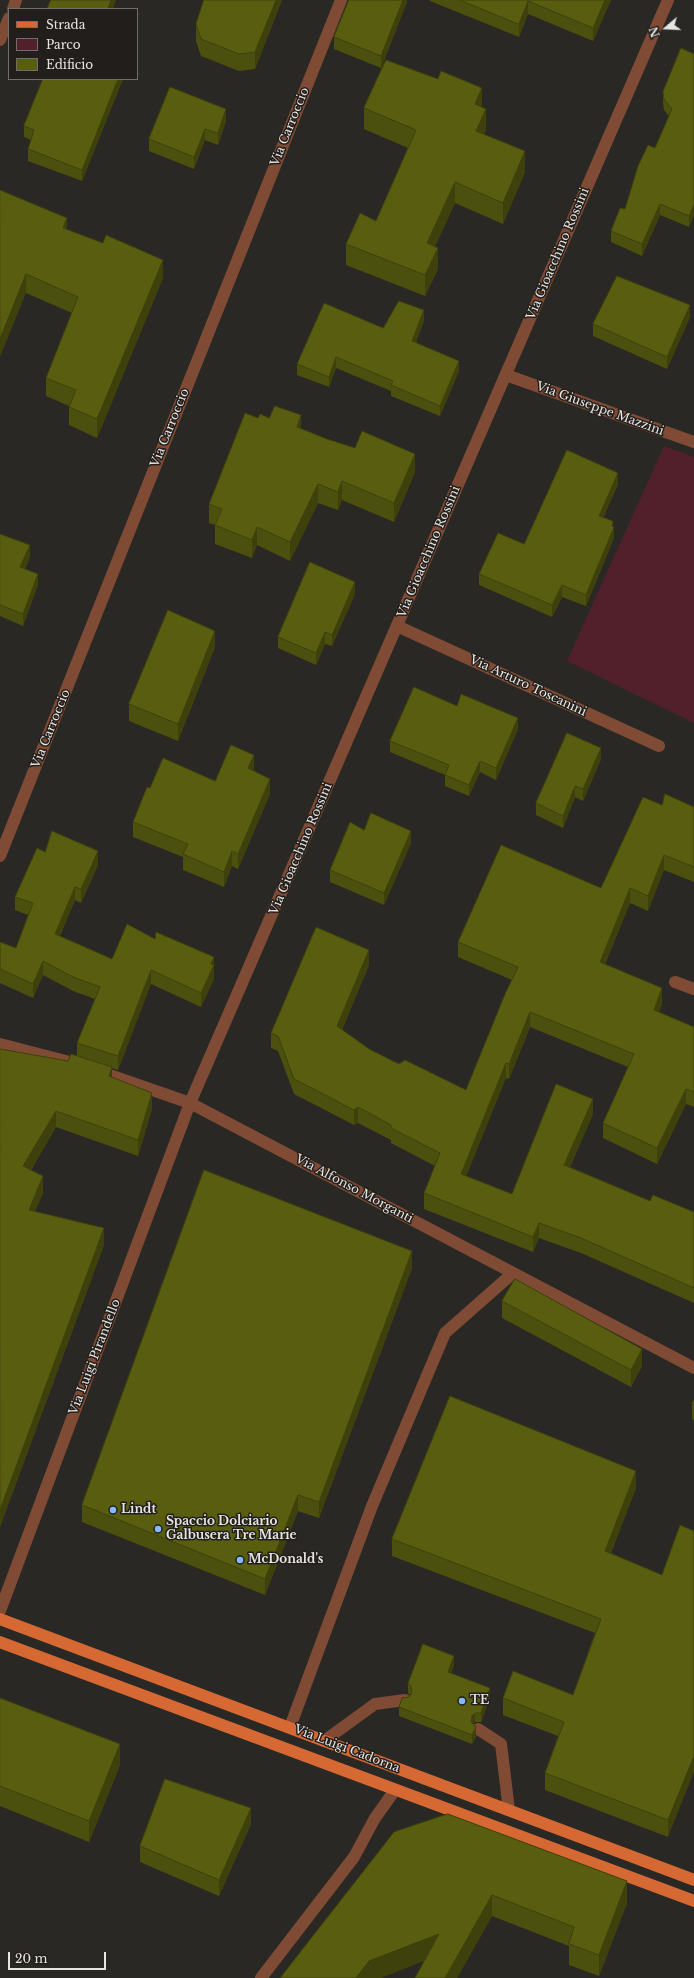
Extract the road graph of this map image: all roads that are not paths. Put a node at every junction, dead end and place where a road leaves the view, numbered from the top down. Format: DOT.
graph roads {
  1 [pos="341,0"];
  2 [pos="668,0"];
  3 [pos="8,20"];
  4 [pos="0,40"];
  5 [pos="506,375"];
  6 [pos="694,442"];
  7 [pos="397,626"];
  8 [pos="659,746"];
  9 [pos="0,856"];
  10 [pos="675,982"];
  11 [pos="694,989"];
  12 [pos="0,1044"];
  13 [pos="190,1103"];
  14 [pos="513,1273"];
  15 [pos="694,1368"];
  16 [pos="0,1611"];
  17 [pos="0,1619"];
  18 [pos="0,1642"];
  19 [pos="405,1700"];
  20 [pos="290,1727"];
  21 [pos="478,1729"];
  22 [pos="324,1741"];
  23 [pos="395,1790"];
  24 [pos="508,1810"];
  25 [pos="694,1880"];
  26 [pos="694,1901"];
  27 [pos="261,1978"];
  1 -- 9 [label="street, Via Carroccio"];
  2 -- 5 [label="street, Via Gioacchino Rossini"];
  3 -- 4 [label="street"];
  5 -- 6 [label="street, Via Giuseppe Mazzini"];
  5 -- 7 [label="street, Via Gioacchino Rossini"];
  7 -- 8 [label="street, Via Arturo Toscanini"];
  7 -- 13 [label="street, Via Gioacchino Rossini"];
  10 -- 11 [label="street"];
  12 -- 13 [label="street, Via Alfonso Morganti"];
  13 -- 14 [label="street, Via Alfonso Morganti"];
  13 -- 16 [label="street, Via Luigi Pirandello"];
  14 -- 15 [label="street, Via Alfonso Morganti"];
  14 -- 20 [label="street"];
  17 -- 20 [label="main road, Via Luigi Cadorna"];
  18 -- 23 [label="main road, Via Luigi Cadorna"];
  19 -- 22 [label="street"];
  20 -- 22 [label="main road, Via Luigi Cadorna"];
  21 -- 24 [label="street"];
  22 -- 24 [label="main road, Via Luigi Cadorna"];
  23 -- 26 [label="main road, Via Luigi Cadorna"];
  23 -- 27 [label="street"];
  24 -- 25 [label="main road, Via Luigi Cadorna"];
}
